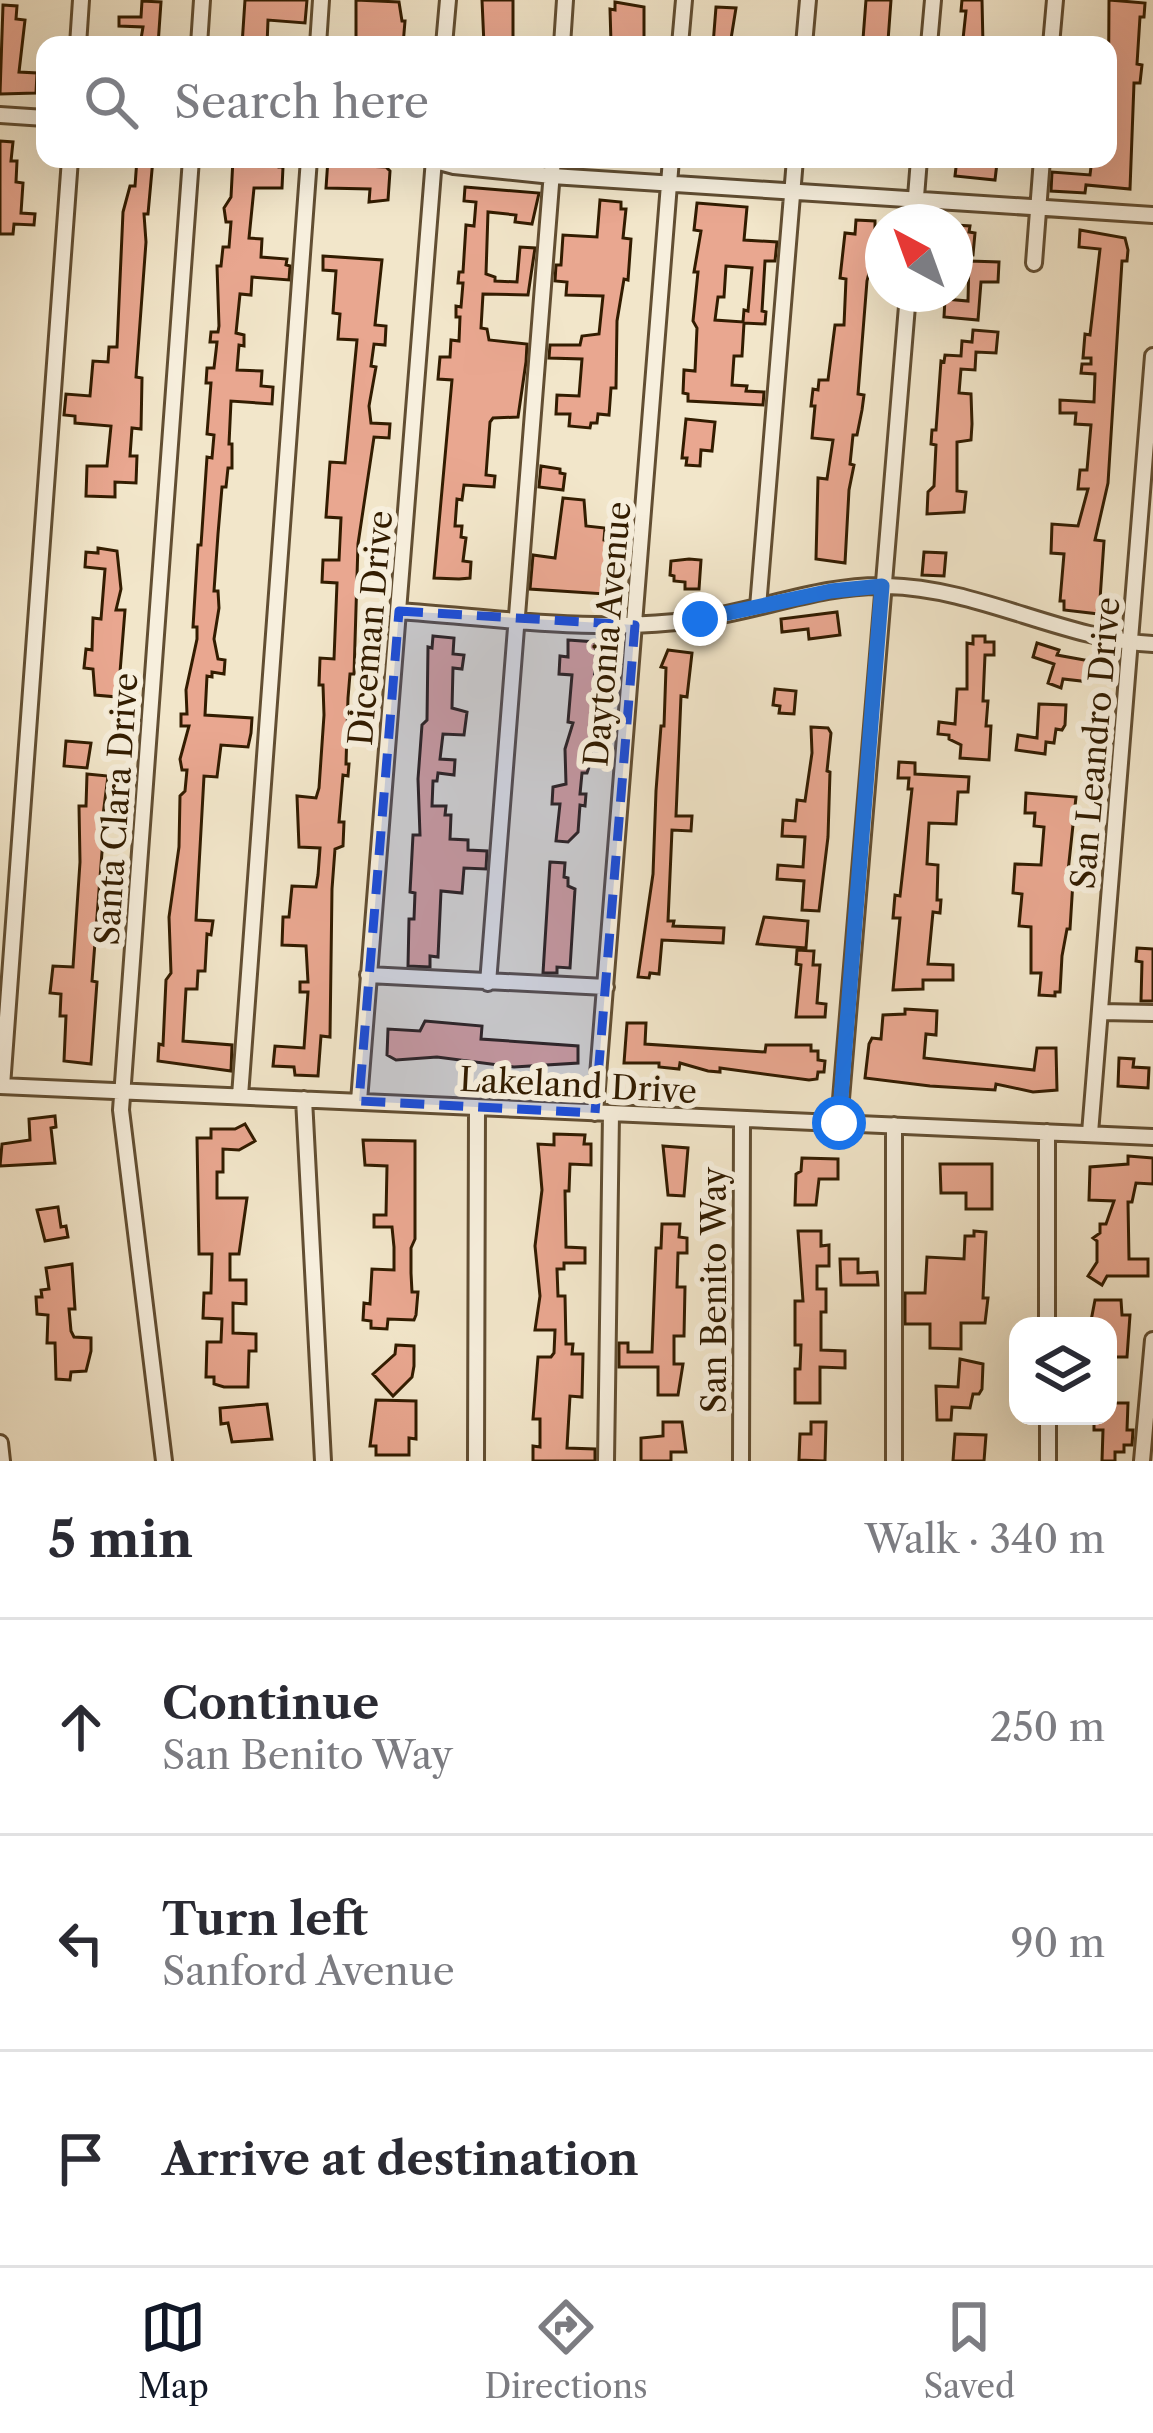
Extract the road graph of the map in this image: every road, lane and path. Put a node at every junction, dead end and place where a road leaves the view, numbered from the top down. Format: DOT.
graph roads {
  1 [pos="81,0"];
  2 [pos="202,0"];
  3 [pos="321,0"];
  4 [pos="448,0"];
  5 [pos="566,0"];
  6 [pos="684,0"];
  7 [pos="808,0"];
  8 [pos="933,0"];
  9 [pos="1055,0"];
  10 [pos="79,36"];
  11 [pos="200,36"];
  12 [pos="319,36"];
  13 [pos="445,36"];
  14 [pos="563,36"];
  15 [pos="681,36"];
  16 [pos="805,36"];
  17 [pos="930,36"];
  18 [pos="1052,36"];
  19 [pos="0,115"];
  20 [pos="36,117"];
  21 [pos="69,168"];
  22 [pos="190,168"];
  23 [pos="308,168"];
  24 [pos="431,168"];
  25 [pos="492,168"];
  26 [pos="552,168"];
  27 [pos="670,168"];
  28 [pos="794,168"];
  29 [pos="919,168"];
  30 [pos="1041,168"];
  31 [pos="552,176"];
  32 [pos="669,183"];
  33 [pos="792,192"];
  34 [pos="916,200"];
  35 [pos="916,204"];
  36 [pos="1038,208"];
  37 [pos="1153,215"];
  38 [pos="1034,263"];
  39 [pos="906,312"];
  40 [pos="1153,356"];
  41 [pos="882,586"];
  42 [pos="758,607"];
  43 [pos="399,610"];
  44 [pos="516,619"];
  45 [pos="635,625"];
  46 [pos="1130,643"];
  47 [pos="1153,644"];
  48 [pos="368,975"];
  49 [pos="488,983"];
  50 [pos="606,987"];
  51 [pos="1101,1012"];
  52 [pos="1153,1013"];
  53 [pos="1,1086"];
  54 [pos="122,1092"];
  55 [pos="240,1096"];
  56 [pos="304,1099"];
  57 [pos="359,1102"];
  58 [pos="477,1108"];
  59 [pos="603,1114"];
  60 [pos="742,1120"];
  61 [pos="839,1123"];
  62 [pos="894,1125"];
  63 [pos="1047,1132"];
  64 [pos="1090,1133"];
  65 [pos="1153,1138"];
  66 [pos="1047,1317"];
  67 [pos="1153,1340"];
  68 [pos="1048,1425"];
  69 [pos="0,1444"];
  70 [pos="2,1461"];
  71 [pos="164,1461"];
  72 [pos="322,1461"];
  73 [pos="476,1461"];
  74 [pos="606,1461"];
  75 [pos="741,1461"];
  76 [pos="894,1461"];
  77 [pos="1048,1461"];
  78 [pos="1142,1461"];
  1 -- 10 [label="street"];
  2 -- 11 [label="street"];
  3 -- 12 [label="street"];
  4 -- 13 [label="street"];
  5 -- 14 [label="street"];
  6 -- 15 [label="street"];
  7 -- 16 [label="street"];
  8 -- 17 [label="street"];
  9 -- 18 [label="street"];
  19 -- 20 [label="street"];
  21 -- 53 [label="street"];
  22 -- 54 [label="street, Santa Clara Drive"];
  23 -- 55 [label="street"];
  24 -- 43 [label="street, Diceman Drive"];
  25 -- 31 [label="street"];
  26 -- 31 [label="street"];
  27 -- 32 [label="street, Daytonia Avenue"];
  28 -- 33 [label="street"];
  29 -- 34 [label="street"];
  30 -- 36 [label="street"];
  31 -- 32 [label="street"];
  31 -- 44 [label="street"];
  32 -- 33 [label="street"];
  32 -- 45 [label="street, Daytonia Avenue"];
  33 -- 34 [label="street"];
  33 -- 42 [label="street"];
  34 -- 35 [label="street"];
  34 -- 36 [label="street"];
  36 -- 37 [label="street"];
  36 -- 38 [label="street"];
  39 -- 41 [label="street"];
  40 -- 46 [label="street, San Leandro Drive"];
  41 -- 42 [label="street"];
  41 -- 46 [label="street"];
  41 -- 61 [label="street"];
  42 -- 45 [label="street"];
  43 -- 44 [label="street"];
  43 -- 48 [label="street, Diceman Drive"];
  44 -- 45 [label="street"];
  44 -- 49 [label="street"];
  45 -- 50 [label="street, Daytonia Avenue"];
  46 -- 47 [label="street"];
  46 -- 51 [label="street, San Leandro Drive"];
  48 -- 49 [label="street"];
  48 -- 57 [label="street, Diceman Drive"];
  49 -- 50 [label="street"];
  50 -- 59 [label="street, Daytonia Avenue"];
  51 -- 52 [label="street"];
  51 -- 64 [label="street, San Leandro Drive"];
  53 -- 54 [label="street, Lakeland Drive"];
  54 -- 55 [label="street, Lakeland Drive"];
  54 -- 71 [label="street, Santa Clara Drive"];
  55 -- 56 [label="street, Lakeland Drive"];
  56 -- 57 [label="street, Lakeland Drive"];
  56 -- 72 [label="street"];
  57 -- 58 [label="street, Lakeland Drive"];
  58 -- 59 [label="street, Lakeland Drive"];
  58 -- 73 [label="street"];
  59 -- 60 [label="street, Lakeland Drive"];
  59 -- 74 [label="street, Daytonia Avenue"];
  60 -- 61 [label="street, Lakeland Drive"];
  60 -- 75 [label="street, San Benito Way"];
  61 -- 62 [label="street, Lakeland Drive"];
  62 -- 63 [label="street, Lakeland Drive"];
  62 -- 76 [label="street"];
  63 -- 64 [label="street, Lakeland Drive"];
  63 -- 66 [label="street"];
  64 -- 65 [label="street, Lakeland Drive"];
  67 -- 78 [label="street"];
  68 -- 77 [label="street"];
  69 -- 70 [label="street"];
}
